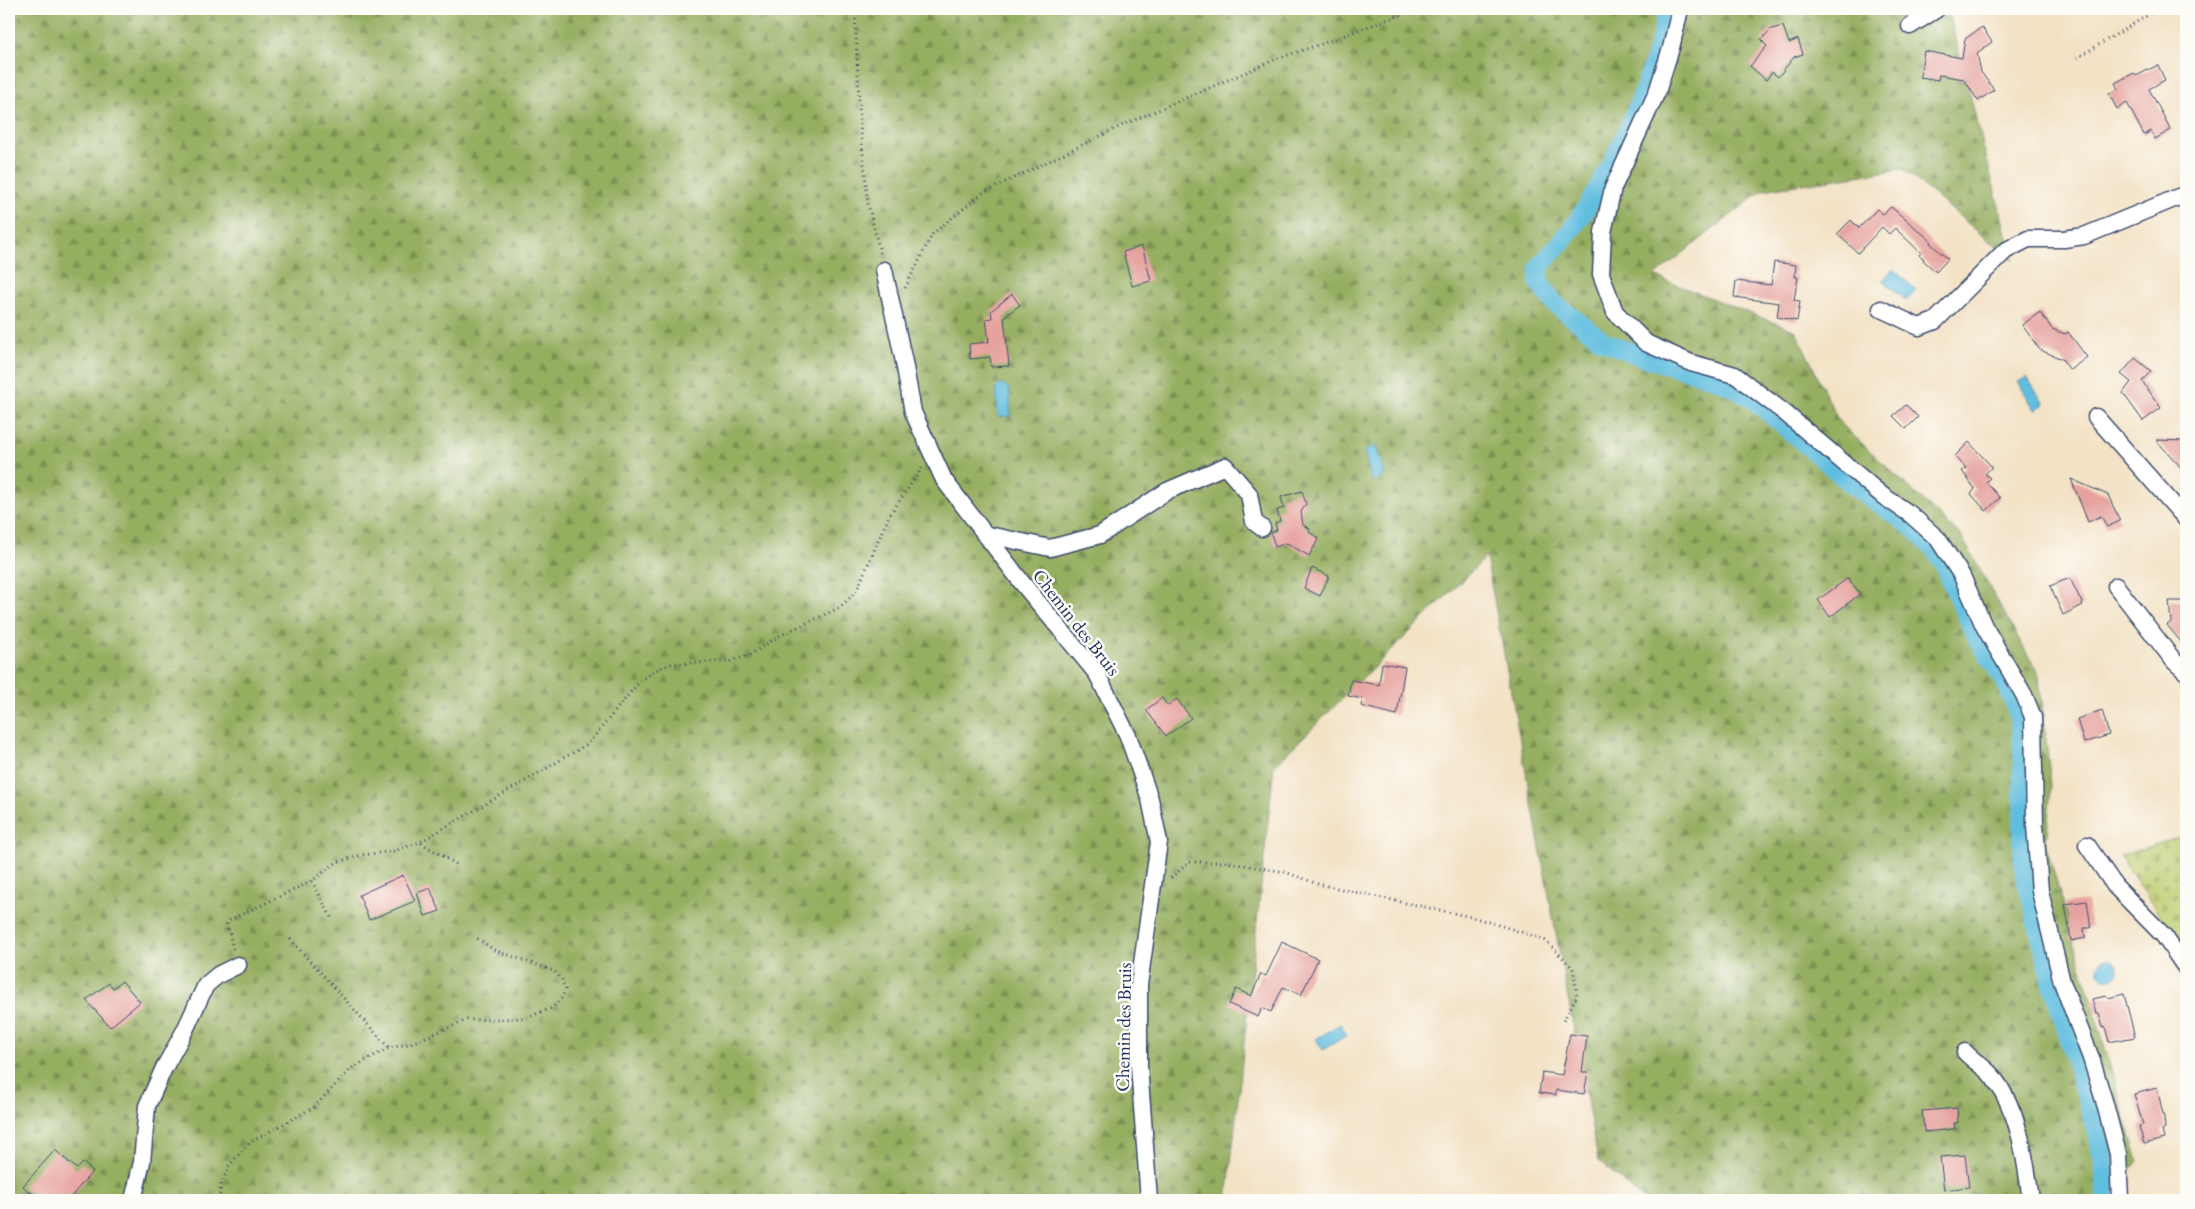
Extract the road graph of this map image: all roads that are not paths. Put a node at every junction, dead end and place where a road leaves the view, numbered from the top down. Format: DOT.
graph roads {
  1 [pos="1680,9"];
  2 [pos="1937,9"];
  3 [pos="1910,26"];
  4 [pos="2186,194"];
  5 [pos="884,270"];
  6 [pos="1881,309"];
  7 [pos="2096,417"];
  8 [pos="2186,518"];
  9 [pos="1262,528"];
  10 [pos="984,534"];
  11 [pos="2116,586"];
  12 [pos="2186,672"];
  13 [pos="2087,845"];
  14 [pos="238,965"];
  15 [pos="2186,968"];
  16 [pos="1965,1052"];
  17 [pos="133,1200"];
  18 [pos="1149,1200"];
  19 [pos="2031,1200"];
  20 [pos="2120,1200"];
  1 -- 20 [label="street"];
  2 -- 3 [label="street"];
  4 -- 6 [label="street"];
  5 -- 10 [label="street, Chemin des Bruis"];
  7 -- 8 [label="street"];
  9 -- 10 [label="street"];
  10 -- 18 [label="street, Chemin des Bruis"];
  11 -- 12 [label="street"];
  13 -- 15 [label="street"];
  14 -- 17 [label="street"];
  16 -- 19 [label="street"];
}
